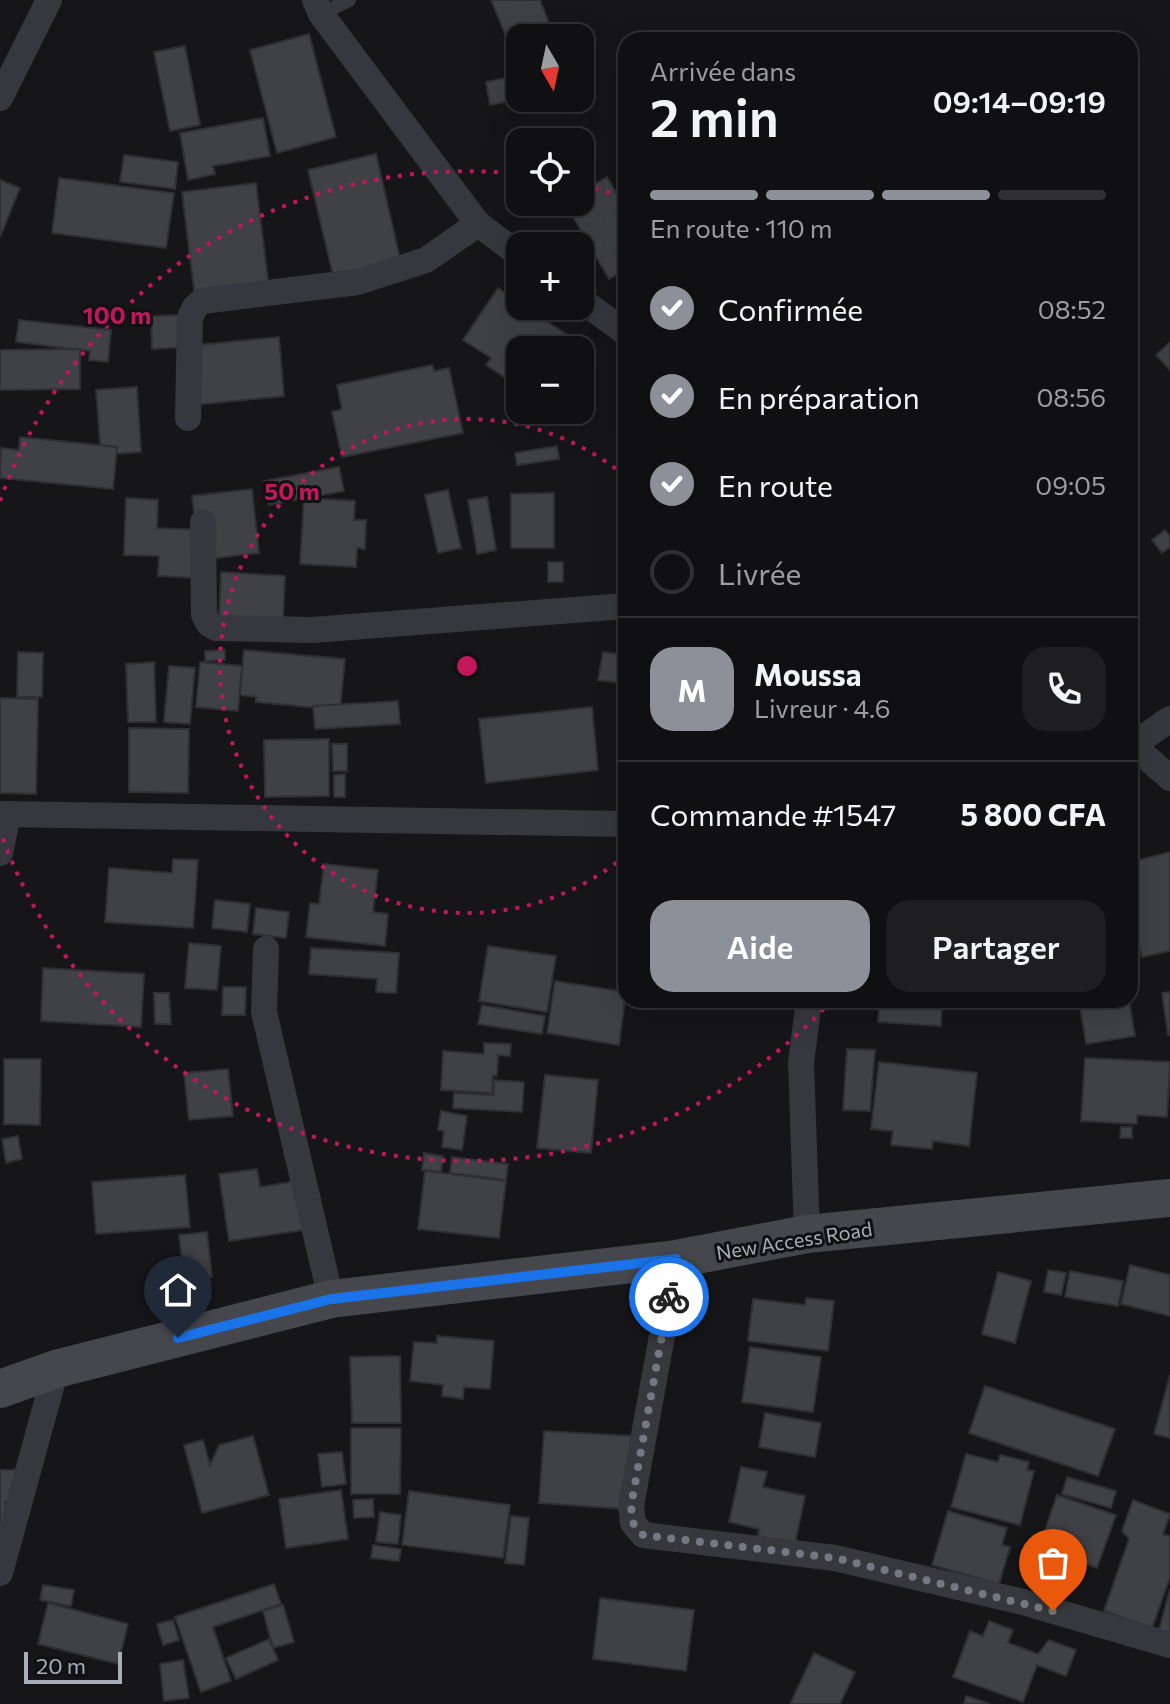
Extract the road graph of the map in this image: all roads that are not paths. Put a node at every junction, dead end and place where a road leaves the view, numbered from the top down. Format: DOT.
graph roads {
  1 [pos="49,0"];
  2 [pos="349,0"];
  3 [pos="318,7"];
  4 [pos="0,98"];
  5 [pos="478,224"];
  6 [pos="506,245"];
  7 [pos="594,309"];
  8 [pos="618,327"];
  9 [pos="188,418"];
  10 [pos="203,522"];
  11 [pos="618,607"];
  12 [pos="1170,719"];
  13 [pos="1138,740"];
  14 [pos="1138,749"];
  15 [pos="1170,778"];
  16 [pos="4,815"];
  17 [pos="618,824"];
  18 [pos="0,853"];
  19 [pos="266,949"];
  20 [pos="808,1008"];
  21 [pos="1170,1198"];
  22 [pos="807,1234"];
  23 [pos="676,1259"];
  24 [pos="331,1299"];
  25 [pos="56,1369"];
  26 [pos="0,1389"];
  27 [pos="0,1573"];
  28 [pos="1170,1645"];
  1 -- 4 [label="street"];
  2 -- 3 [label="lane"];
  3 -- 5 [label="street"];
  5 -- 6 [label="street"];
  5 -- 9 [label="street"];
  7 -- 8 [label="street"];
  10 -- 11 [label="street"];
  12 -- 13 [label="street"];
  14 -- 15 [label="street"];
  16 -- 17 [label="street"];
  16 -- 18 [label="street"];
  19 -- 24 [label="street"];
  20 -- 22 [label="street"];
  21 -- 22 [label="main road, New Access Road"];
  22 -- 23 [label="main road, New Access Road"];
  23 -- 24 [label="main road, New Access Road"];
  23 -- 28 [label="street"];
  24 -- 25 [label="main road, New Access Road"];
  25 -- 26 [label="main road, New Access Road"];
  25 -- 27 [label="street"];
}
